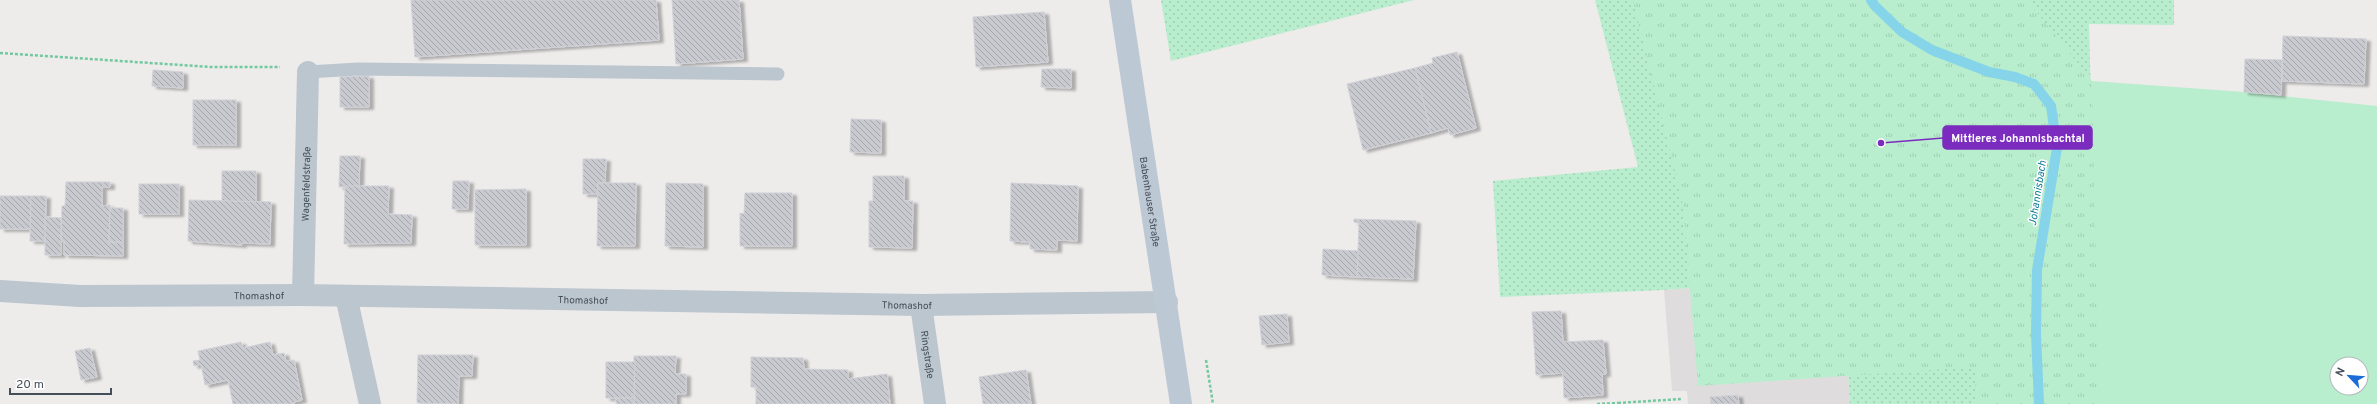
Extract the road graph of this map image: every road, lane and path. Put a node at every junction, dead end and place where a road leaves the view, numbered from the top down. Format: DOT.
graph roads {
  1 [pos="1120,0"];
  2 [pos="0,53"];
  3 [pos="308,72"];
  4 [pos="778,74"];
  5 [pos="0,291"];
  6 [pos="303,295"];
  7 [pos="346,296"];
  8 [pos="1167,302"];
  9 [pos="921,304"];
  10 [pos="1681,399"];
  11 [pos="1618,403"];
  12 [pos="370,404"];
  13 [pos="935,404"];
  14 [pos="1182,404"];
  15 [pos="1597,404"];
  1 -- 8 [label="main road, Babenhauser Straße"];
  2 -- 3 [label="path"];
  3 -- 4 [label="lane"];
  3 -- 6 [label="street, Wagenfeldstraße"];
  5 -- 6 [label="street, Thomashof"];
  6 -- 7 [label="street, Thomashof"];
  7 -- 9 [label="street, Thomashof"];
  7 -- 12 [label="street"];
  8 -- 9 [label="street, Thomashof"];
  8 -- 14 [label="main road, Babenhauser Straße"];
  9 -- 13 [label="street, Ringstraße"];
  10 -- 11 [label="path"];
  11 -- 15 [label="path"];
}
